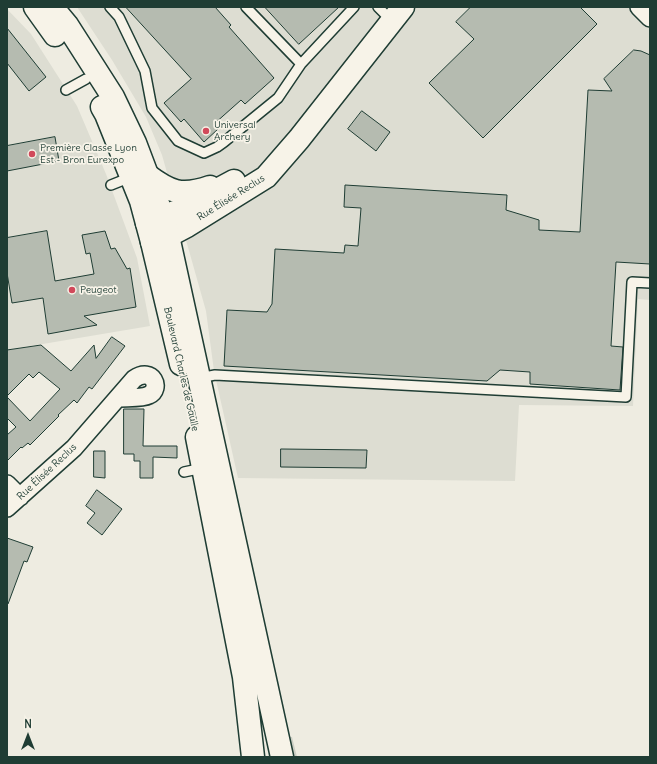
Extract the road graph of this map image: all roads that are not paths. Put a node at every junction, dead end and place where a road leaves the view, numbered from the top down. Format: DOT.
graph roads {
  1 [pos="34,7"];
  2 [pos="52,7"];
  3 [pos="110,7"];
  4 [pos="246,7"];
  5 [pos="354,7"];
  6 [pos="639,7"];
  7 [pos="391,12"];
  8 [pos="650,18"];
  9 [pos="301,64"];
  10 [pos="86,79"];
  11 [pos="66,90"];
  12 [pos="299,139"];
  13 [pos="263,166"];
  14 [pos="139,176"];
  15 [pos="111,185"];
  16 [pos="157,229"];
  17 [pos="650,283"];
  18 [pos="199,378"];
  19 [pos="118,398"];
  20 [pos="7,484"];
  21 [pos="20,496"];
  22 [pos="7,508"];
  23 [pos="253,757"];
  24 [pos="282,757"];
  1 -- 10 [label="main road, Boulevard Charles de Gaulle"];
  2 -- 14 [label="main road, Boulevard Charles de Gaulle"];
  3 -- 9 [label="lane"];
  4 -- 9 [label="lane"];
  5 -- 9 [label="lane"];
  6 -- 8 [label="street"];
  7 -- 12 [label="main road, Rue Élisée Reclus"];
  10 -- 11 [label="lane"];
  10 -- 14 [label="main road, Boulevard Charles de Gaulle"];
  12 -- 13 [label="main road, Rue Élisée Reclus"];
  12 -- 16 [label="main road, Rue Élisée Reclus"];
  13 -- 14 [label="main road, Rue Élisée Reclus"];
  13 -- 16 [label="main road, Rue Élisée Reclus"];
  14 -- 15 [label="lane"];
  14 -- 16 [label="main road, Boulevard Charles de Gaulle"];
  16 -- 18 [label="main road"];
  16 -- 23 [label="main road, Boulevard Charles de Gaulle"];
  17 -- 18 [label="lane"];
  18 -- 24 [label="main road"];
  19 -- 21 [label="street, Rue Élisée Reclus"];
  20 -- 21 [label="street"];
  21 -- 22 [label="street, Rue Élisée Reclus"];
}
